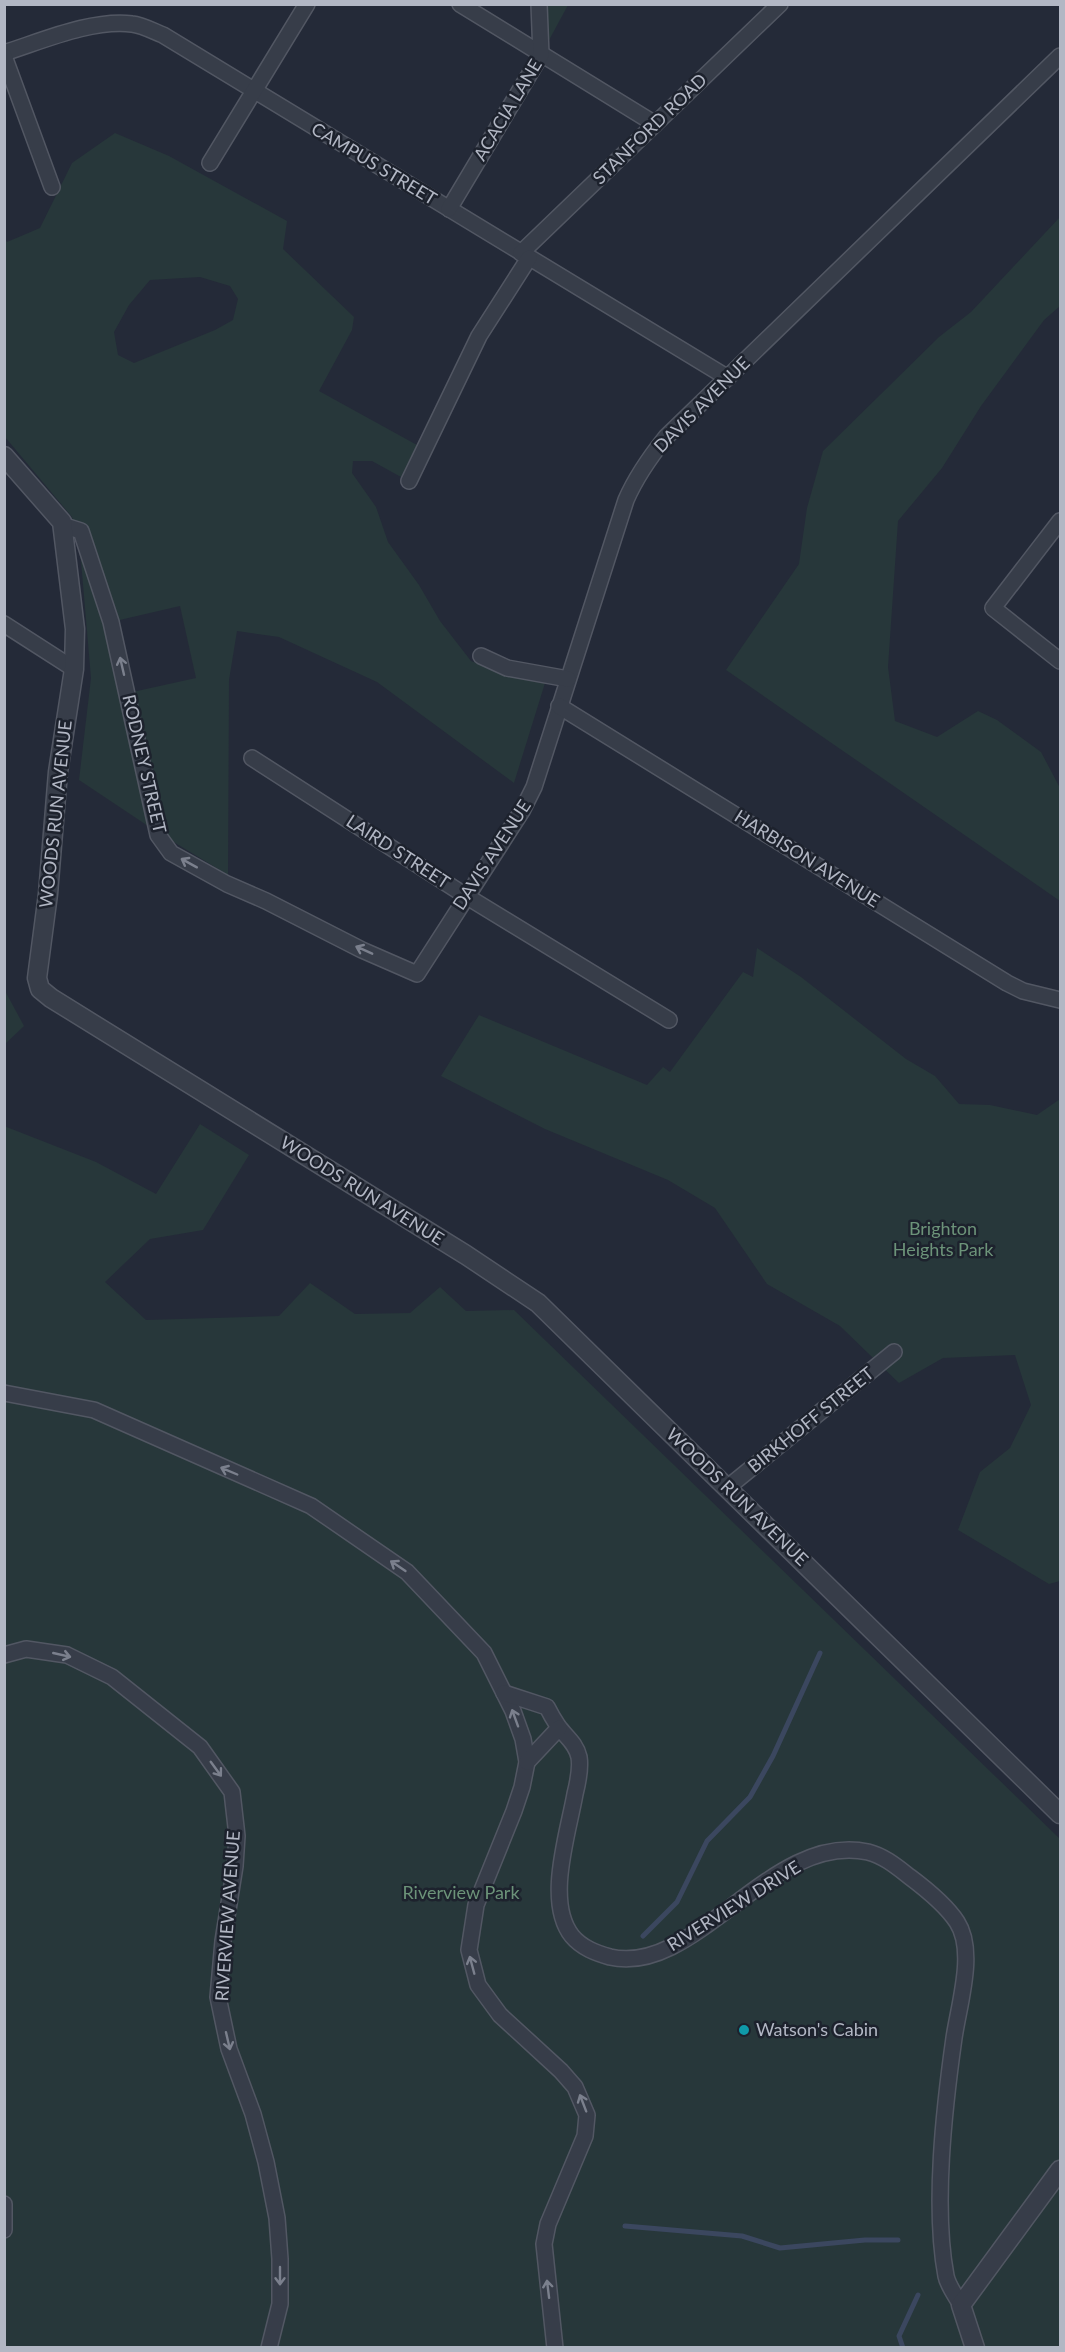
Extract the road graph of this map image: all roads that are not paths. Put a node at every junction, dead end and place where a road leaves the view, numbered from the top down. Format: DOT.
graph roads {
  1 [pos="307,4"];
  2 [pos="459,4"];
  3 [pos="539,4"];
  4 [pos="780,4"];
  5 [pos="4,55"];
  6 [pos="542,55"];
  7 [pos="1060,56"];
  8 [pos="254,91"];
  9 [pos="655,124"];
  10 [pos="210,163"];
  11 [pos="52,187"];
  12 [pos="448,209"];
  13 [pos="525,255"];
  14 [pos="728,378"];
  15 [pos="4,456"];
  16 [pos="409,481"];
  17 [pos="1060,521"];
  18 [pos="63,525"];
  19 [pos="4,624"];
  20 [pos="481,656"];
  21 [pos="1060,661"];
  22 [pos="74,669"];
  23 [pos="568,679"];
  24 [pos="560,706"];
  25 [pos="252,758"];
  26 [pos="466,896"];
  27 [pos="417,974"];
  28 [pos="1060,1000"];
  29 [pos="669,1020"];
  30 [pos="894,1352"];
  31 [pos="4,1393"];
  32 [pos="728,1488"];
  33 [pos="4,1654"];
  34 [pos="504,1693"];
  35 [pos="559,1728"];
  36 [pos="527,1762"];
  37 [pos="1060,1814"];
  38 [pos="1060,2170"];
  39 [pos="4,2204"];
  40 [pos="4,2230"];
  41 [pos="961,2305"];
  42 [pos="269,2348"];
  43 [pos="555,2348"];
  44 [pos="975,2348"];
  1 -- 8 [label="street"];
  2 -- 6 [label="street"];
  3 -- 6 [label="street, ACACIA LANE"];
  4 -- 9 [label="street, STANFORD ROAD"];
  5 -- 8 [label="street, CAMPUS STREET"];
  5 -- 11 [label="street"];
  6 -- 9 [label="street"];
  6 -- 12 [label="street, ACACIA LANE"];
  7 -- 14 [label="street, DAVIS AVENUE"];
  8 -- 10 [label="street"];
  8 -- 12 [label="street, CAMPUS STREET"];
  9 -- 13 [label="street, STANFORD ROAD"];
  12 -- 13 [label="street, CAMPUS STREET"];
  13 -- 14 [label="street, CAMPUS STREET"];
  13 -- 16 [label="street, STANFORD ROAD"];
  14 -- 23 [label="street, DAVIS AVENUE"];
  15 -- 18 [label="street"];
  17 -- 21 [label="street"];
  18 -- 22 [label="street, WOODS RUN AVENUE"];
  27 -- 18 [label="street, RODNEY STREET, one-way"];
  19 -- 22 [label="street"];
  20 -- 23 [label="street"];
  22 -- 32 [label="street, WOODS RUN AVENUE"];
  23 -- 24 [label="street, DAVIS AVENUE"];
  24 -- 26 [label="street, DAVIS AVENUE"];
  24 -- 28 [label="street, HARBISON AVENUE"];
  25 -- 26 [label="street, LAIRD STREET"];
  26 -- 27 [label="street, DAVIS AVENUE"];
  26 -- 29 [label="street, LAIRD STREET"];
  30 -- 32 [label="street, BIRKHOFF STREET"];
  34 -- 31 [label="street, one-way"];
  32 -- 37 [label="street, WOODS RUN AVENUE"];
  33 -- 42 [label="street, RIVERVIEW AVENUE, one-way"];
  34 -- 35 [label="street"];
  36 -- 34 [label="street, one-way"];
  35 -- 36 [label="street"];
  35 -- 41 [label="street, RIVERVIEW DRIVE"];
  43 -- 36 [label="street, one-way"];
  38 -- 41 [label="street"];
  39 -- 40 [label="street"];
  41 -- 44 [label="street"];
}
